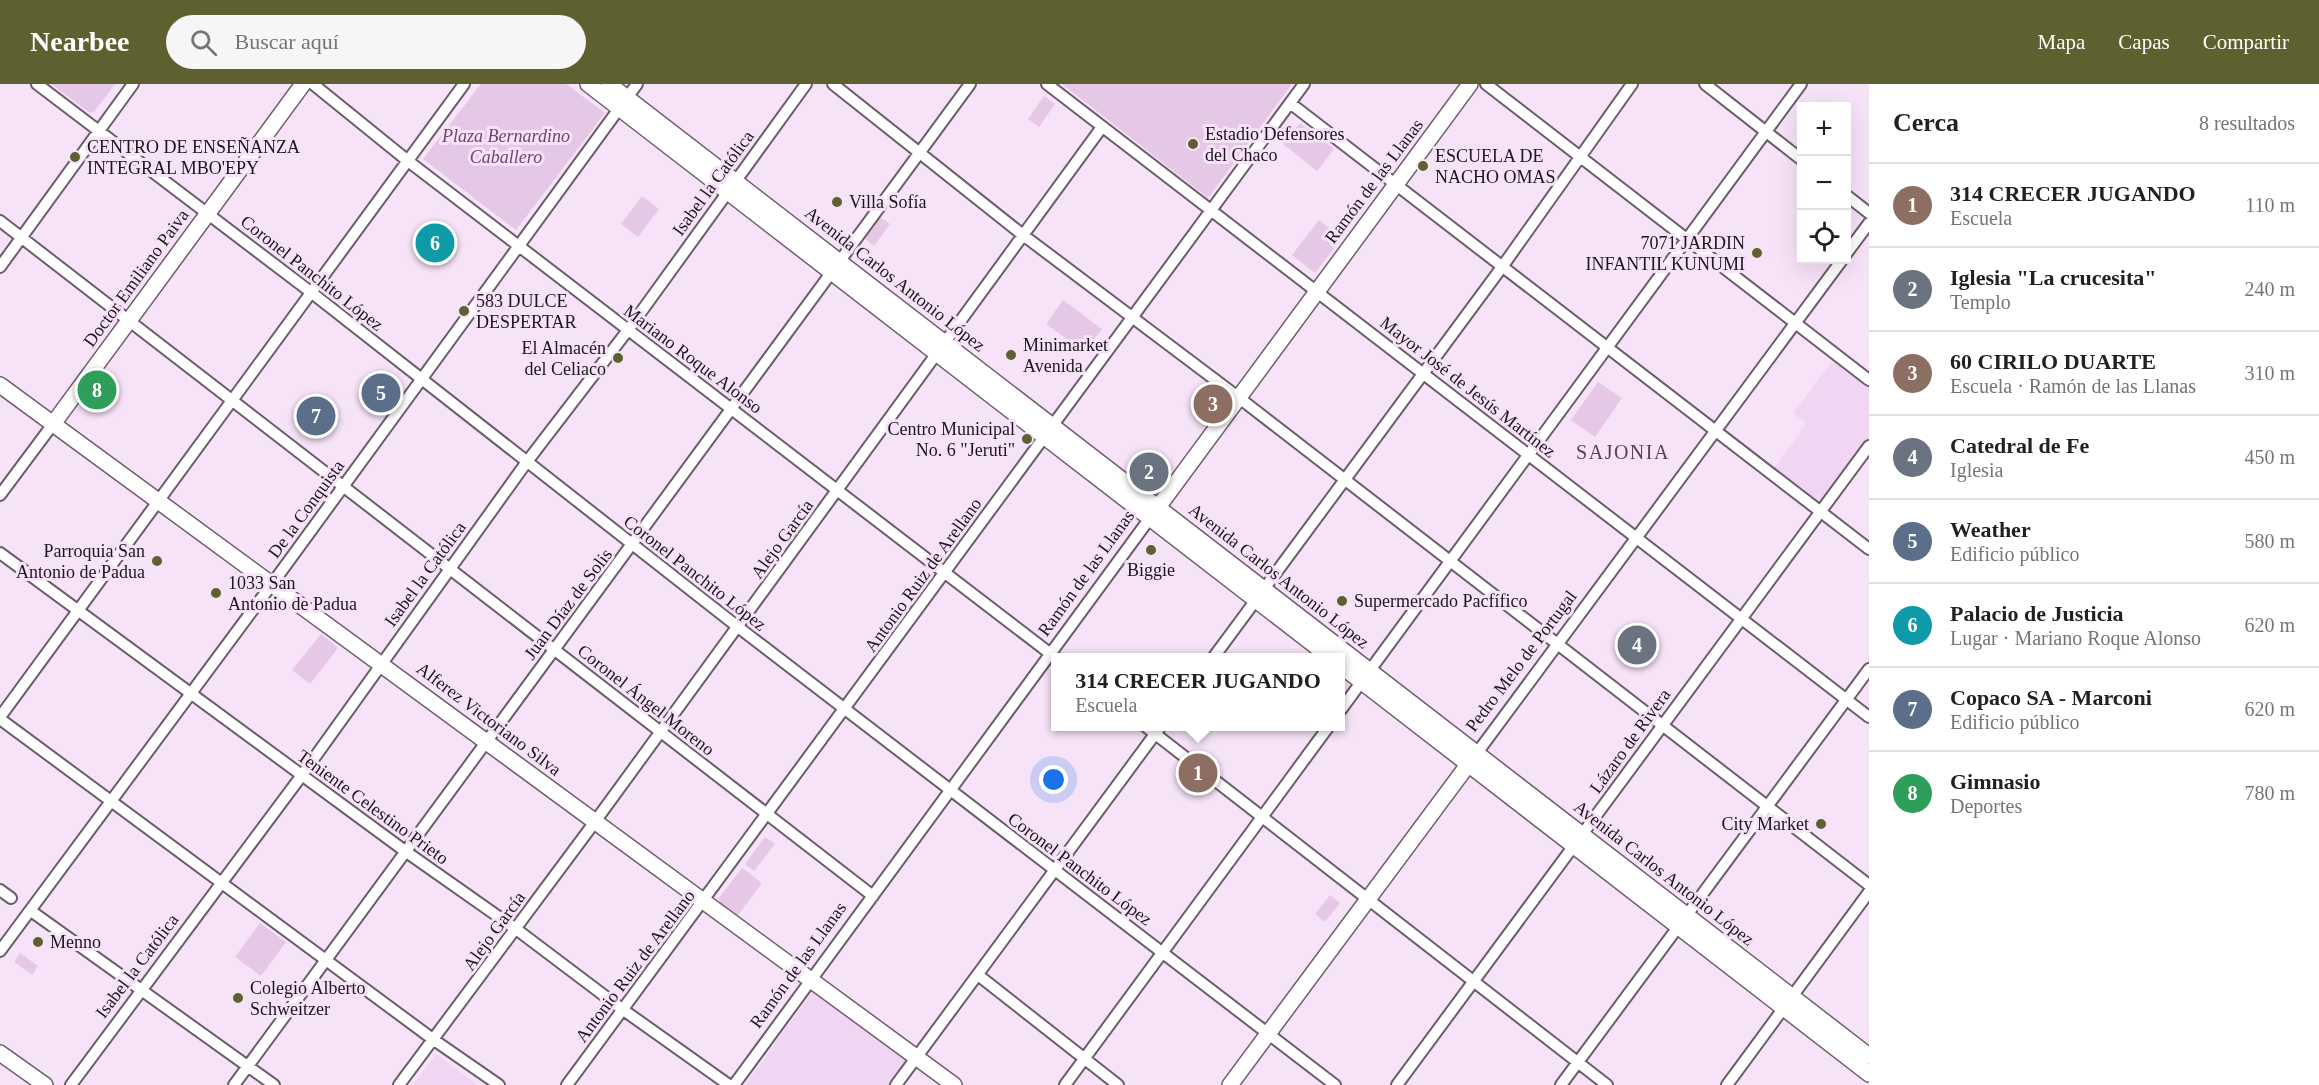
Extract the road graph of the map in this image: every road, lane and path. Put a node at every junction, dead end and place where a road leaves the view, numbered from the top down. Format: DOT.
graph roads {
  1 [pos="37,84"];
  2 [pos="133,84"];
  3 [pos="303,84"];
  4 [pos="313,84"];
  5 [pos="464,84"];
  6 [pos="588,84"];
  7 [pos="609,84"];
  8 [pos="637,84"];
  9 [pos="806,84"];
  10 [pos="833,84"];
  11 [pos="970,84"];
  12 [pos="1047,84"];
  13 [pos="1304,84"];
  14 [pos="1470,84"];
  15 [pos="1486,84"];
  16 [pos="1632,84"];
  17 [pos="1705,84"];
  18 [pos="1801,84"];
  19 [pos="623,103"];
  20 [pos="1290,103"];
  21 [pos="1102,127"];
  22 [pos="99,131"];
  23 [pos="1765,132"];
  24 [pos="921,152"];
  25 [pos="1579,156"];
  26 [pos="1797,156"];
  27 [pos="408,161"];
  28 [pos="1396,185"];
  29 [pos="731,186"];
  30 [pos="1851,199"];
  31 [pos="1211,210"];
  32 [pos="208,213"];
  33 [pos="1869,213"];
  34 [pos="0,221"];
  35 [pos="1869,223"];
  36 [pos="1023,235"];
  37 [pos="21,238"];
  38 [pos="1687,239"];
  39 [pos="518,246"];
  40 [pos="1851,247"];
  41 [pos="1839,264"];
  42 [pos="0,267"];
  43 [pos="836,267"];
  44 [pos="1502,267"];
  45 [pos="1316,291"];
  46 [pos="312,293"];
  47 [pos="1131,318"];
  48 [pos="129,321"];
  49 [pos="1795,323"];
  50 [pos="628,330"];
  51 [pos="942,349"];
  52 [pos="1608,349"];
  53 [pos="1424,374"];
  54 [pos="421,379"];
  55 [pos="1869,380"];
  56 [pos="0,385"];
  57 [pos="1238,397"];
  58 [pos="232,400"];
  59 [pos="732,409"];
  60 [pos="52,424"];
  61 [pos="1715,431"];
  62 [pos="1048,432"];
  63 [pos="1869,446"];
  64 [pos="1528,454"];
  65 [pos="526,463"];
  66 [pos="1344,479"];
  67 [pos="343,486"];
  68 [pos="838,490"];
  69 [pos="0,495"];
  70 [pos="159,501"];
  71 [pos="1820,512"];
  72 [pos="1154,513"];
  73 [pos="1636,538"];
  74 [pos="632,545"];
  75 [pos="1869,549"];
  76 [pos="0,553"];
  77 [pos="1450,561"];
  78 [pos="450,568"];
  79 [pos="945,573"];
  80 [pos="272,584"];
  81 [pos="1260,595"];
  82 [pos="78,611"];
  83 [pos="1741,619"];
  84 [pos="738,627"];
  85 [pos="1557,644"];
  86 [pos="554,649"];
  87 [pos="1055,653"];
  88 [pos="1216,653"];
  89 [pos="1326,653"];
  90 [pos="1336,653"];
  91 [pos="1051,654"];
  92 [pos="1051,659"];
  93 [pos="1345,660"];
  94 [pos="380,663"];
  95 [pos="1345,667"];
  96 [pos="1869,669"];
  97 [pos="1366,676"];
  98 [pos="191,694"];
  99 [pos="1846,700"];
  100 [pos="1345,705"];
  101 [pos="845,710"];
  102 [pos="1869,717"];
  103 [pos="0,718"];
  104 [pos="1663,726"];
  105 [pos="1157,731"];
  106 [pos="1159,731"];
  107 [pos="1325,731"];
  108 [pos="661,732"];
  109 [pos="486,741"];
  110 [pos="1473,758"];
  111 [pos="302,775"];
  112 [pos="950,791"];
  113 [pos="111,802"];
  114 [pos="1768,807"];
  115 [pos="768,815"];
  116 [pos="1262,817"];
  117 [pos="594,823"];
  118 [pos="1578,840"];
  119 [pos="405,851"];
  120 [pos="1055,871"];
  121 [pos="220,883"];
  122 [pos="1869,885"];
  123 [pos="0,890"];
  124 [pos="1869,892"];
  125 [pos="873,896"];
  126 [pos="11,898"];
  127 [pos="1367,900"];
  128 [pos="704,902"];
  129 [pos="31,911"];
  130 [pos="1683,921"];
  131 [pos="516,929"];
  132 [pos="0,951"];
  133 [pos="1162,953"];
  134 [pos="327,959"];
  135 [pos="978,975"];
  136 [pos="812,979"];
  137 [pos="1473,982"];
  138 [pos="139,990"];
  139 [pos="1788,1002"];
  140 [pos="622,1009"];
  141 [pos="1268,1034"];
  142 [pos="434,1040"];
  143 [pos="0,1053"];
  144 [pos="1869,1056"];
  145 [pos="916,1057"];
  146 [pos="1085,1058"];
  147 [pos="1578,1063"];
  148 [pos="247,1066"];
  149 [pos="1869,1074"];
  150 [pos="45,1085"];
  151 [pos="71,1085"];
  152 [pos="234,1085"];
  153 [pos="274,1085"];
  154 [pos="399,1085"];
  155 [pos="499,1085"];
  156 [pos="567,1085"];
  157 [pos="729,1085"];
  158 [pos="734,1085"];
  159 [pos="896,1085"];
  160 [pos="954,1085"];
  161 [pos="1065,1085"];
  162 [pos="1118,1085"];
  163 [pos="1230,1085"];
  164 [pos="1335,1085"];
  165 [pos="1396,1085"];
  166 [pos="1561,1085"];
  167 [pos="1607,1085"];
  168 [pos="1727,1085"];
  1 -- 22 [label="street, Coronel Panchito López"];
  2 -- 22 [label="street"];
  3 -- 32 [label="street, Doctor Emiliano Paiva"];
  4 -- 27 [label="street, Mariano Roque Alonso"];
  5 -- 27 [label="street"];
  6 -- 19 [label="street, Avenida Carlos Antonio López"];
  7 -- 19 [label="street, Avenida Carlos Antonio López"];
  8 -- 19 [label="street, De la Conquista"];
  9 -- 29 [label="street, Isabel la Católica"];
  10 -- 24 [label="street"];
  11 -- 24 [label="street, Juan Díaz de Solis"];
  12 -- 21 [label="street, Mayor José de Jesús Martínez"];
  13 -- 20 [label="street, Antonio Ruiz de Arellano"];
  14 -- 28 [label="street, Ramón de las Llanas"];
  15 -- 25 [label="street"];
  16 -- 25 [label="street"];
  17 -- 23 [label="street"];
  18 -- 23 [label="street"];
  19 -- 29 [label="street, Avenida Carlos Antonio López"];
  19 -- 39 [label="street, De la Conquista"];
  20 -- 28 [label="street"];
  20 -- 31 [label="street, Antonio Ruiz de Arellano"];
  21 -- 31 [label="street, Mayor José de Jesús Martínez"];
  21 -- 36 [label="street, Alejo García"];
  22 -- 32 [label="street, Coronel Panchito López"];
  22 -- 37 [label="street"];
  23 -- 26 [label="street"];
  23 -- 38 [label="street"];
  24 -- 36 [label="street"];
  24 -- 43 [label="street, Juan Díaz de Solis"];
  25 -- 38 [label="street"];
  25 -- 44 [label="street"];
  27 -- 39 [label="street, Mariano Roque Alonso"];
  27 -- 46 [label="street"];
  28 -- 44 [label="street"];
  28 -- 45 [label="street, Ramón de las Llanas"];
  29 -- 43 [label="street, Avenida Carlos Antonio López"];
  29 -- 50 [label="street, Isabel la Católica"];
  30 -- 33 [label="street"];
  31 -- 45 [label="street, Mayor José de Jesús Martínez"];
  31 -- 47 [label="street, Antonio Ruiz de Arellano"];
  32 -- 46 [label="street, Coronel Panchito López"];
  32 -- 48 [label="street, Doctor Emiliano Paiva"];
  34 -- 37 [label="street, Coronel Ángel Moreno"];
  35 -- 40 [label="street"];
  36 -- 47 [label="street"];
  36 -- 51 [label="street, Alejo García"];
  37 -- 42 [label="street"];
  37 -- 48 [label="street, Coronel Ángel Moreno"];
  38 -- 49 [label="street"];
  38 -- 52 [label="street"];
  39 -- 50 [label="street, Mariano Roque Alonso"];
  39 -- 54 [label="street, De la Conquista"];
  41 -- 49 [label="street, Pedro Melo de Portugal"];
  43 -- 51 [label="street, Avenida Carlos Antonio López"];
  43 -- 59 [label="street, Juan Díaz de Solis"];
  44 -- 52 [label="street"];
  44 -- 53 [label="street"];
  45 -- 53 [label="street, Mayor José de Jesús Martínez"];
  45 -- 57 [label="street, Ramón de las Llanas"];
  46 -- 54 [label="street, Coronel Panchito López"];
  46 -- 58 [label="street"];
  47 -- 57 [label="street"];
  47 -- 62 [label="street, Antonio Ruiz de Arellano"];
  48 -- 58 [label="street, Coronel Ángel Moreno"];
  48 -- 60 [label="street, Doctor Emiliano Paiva"];
  49 -- 55 [label="street"];
  49 -- 61 [label="street, Pedro Melo de Portugal"];
  50 -- 59 [label="street, Mariano Roque Alonso"];
  50 -- 65 [label="street, Isabel la Católica"];
  51 -- 62 [label="street, Avenida Carlos Antonio López"];
  51 -- 68 [label="street, Alejo García"];
  52 -- 61 [label="street"];
  52 -- 64 [label="street"];
  53 -- 64 [label="street, Mayor José de Jesús Martínez"];
  53 -- 66 [label="street"];
  54 -- 65 [label="street, Coronel Panchito López"];
  54 -- 67 [label="street, De la Conquista"];
  56 -- 60 [label="street, Alferez Victoriano Silva"];
  57 -- 66 [label="street"];
  57 -- 72 [label="street, Ramón de las Llanas"];
  58 -- 67 [label="street, Coronel Ángel Moreno"];
  58 -- 70 [label="street"];
  59 -- 68 [label="street, Mariano Roque Alonso"];
  59 -- 74 [label="street, Juan Díaz de Solis"];
  60 -- 69 [label="street, Doctor Emiliano Paiva"];
  60 -- 70 [label="street, Alferez Victoriano Silva"];
  61 -- 71 [label="street"];
  61 -- 73 [label="street, Pedro Melo de Portugal"];
  62 -- 72 [label="street, Avenida Carlos Antonio López"];
  62 -- 79 [label="street, Antonio Ruiz de Arellano"];
  63 -- 71 [label="street, Lázaro de Rivera"];
  64 -- 73 [label="street, Mayor José de Jesús Martínez"];
  64 -- 77 [label="street"];
  65 -- 74 [label="street, Coronel Panchito López"];
  65 -- 78 [label="street, Isabel la Católica"];
  66 -- 77 [label="street"];
  66 -- 81 [label="street"];
  67 -- 78 [label="street, Coronel Ángel Moreno"];
  67 -- 80 [label="street, De la Conquista"];
  68 -- 79 [label="street, Mariano Roque Alonso"];
  68 -- 84 [label="street, Alejo García"];
  70 -- 80 [label="street, Alferez Victoriano Silva"];
  70 -- 82 [label="street"];
  71 -- 75 [label="street"];
  71 -- 83 [label="street, Lázaro de Rivera"];
  72 -- 81 [label="street, Avenida Carlos Antonio López"];
  72 -- 87 [label="street, Ramón de las Llanas"];
  73 -- 83 [label="street, Mayor José de Jesús Martínez"];
  73 -- 85 [label="street, Pedro Melo de Portugal"];
  74 -- 84 [label="street, Coronel Panchito López"];
  74 -- 86 [label="street, Juan Díaz de Solis"];
  76 -- 82 [label="street, Teniente Celestino Prieto"];
  77 -- 85 [label="street"];
  77 -- 97 [label="street"];
  78 -- 86 [label="street, Coronel Ángel Moreno"];
  78 -- 94 [label="street, Isabel la Católica"];
  79 -- 91 [label="street, Mariano Roque Alonso"];
  79 -- 101 [label="street, Antonio Ruiz de Arellano"];
  80 -- 94 [label="street, Alferez Victoriano Silva"];
  80 -- 98 [label="street, De la Conquista"];
  81 -- 88 [label="street"];
  81 -- 89 [label="street, Avenida Carlos Antonio López"];
  81 -- 90 [label="street, Avenida Carlos Antonio López"];
  82 -- 98 [label="street, Teniente Celestino Prieto"];
  82 -- 103 [label="street"];
  83 -- 99 [label="street, Mayor José de Jesús Martínez"];
  83 -- 104 [label="street, Lázaro de Rivera"];
  84 -- 101 [label="street, Coronel Panchito López"];
  84 -- 108 [label="street, Alejo García"];
  85 -- 104 [label="street"];
  85 -- 110 [label="street, Pedro Melo de Portugal"];
  86 -- 108 [label="street, Coronel Ángel Moreno"];
  86 -- 109 [label="street, Juan Díaz de Solis"];
  92 -- 112 [label="street, Ramón de las Llanas"];
  93 -- 97 [label="street, Avenida Carlos Antonio López"];
  94 -- 109 [label="street, Alferez Victoriano Silva"];
  94 -- 111 [label="street, Isabel la Católica"];
  95 -- 97 [label="street, Avenida Carlos Antonio López"];
  96 -- 99 [label="street"];
  97 -- 100 [label="street"];
  97 -- 110 [label="street, Avenida Carlos Antonio López"];
  98 -- 111 [label="street, Teniente Celestino Prieto"];
  98 -- 113 [label="street, De la Conquista"];
  99 -- 102 [label="street, Mayor José de Jesús Martínez"];
  99 -- 114 [label="street"];
  101 -- 112 [label="street, Coronel Panchito López"];
  101 -- 115 [label="street, Antonio Ruiz de Arellano"];
  103 -- 113 [label="street"];
  104 -- 114 [label="street"];
  104 -- 118 [label="street, Lázaro de Rivera"];
  105 -- 120 [label="street"];
  106 -- 116 [label="street"];
  107 -- 116 [label="street"];
  108 -- 115 [label="street, Coronel Ángel Moreno"];
  108 -- 117 [label="street, Alejo García"];
  109 -- 117 [label="street, Alferez Victoriano Silva"];
  109 -- 119 [label="street, Juan Díaz de Solis"];
  110 -- 118 [label="street, Avenida Carlos Antonio López"];
  110 -- 127 [label="street, Pedro Melo de Portugal"];
  111 -- 119 [label="street, Teniente Celestino Prieto"];
  111 -- 121 [label="street, Isabel la Católica"];
  112 -- 120 [label="street, Coronel Panchito López"];
  112 -- 125 [label="street, Ramón de las Llanas"];
  113 -- 121 [label="street"];
  113 -- 129 [label="street, De la Conquista"];
  114 -- 122 [label="street"];
  114 -- 130 [label="street"];
  115 -- 125 [label="street, Coronel Ángel Moreno"];
  115 -- 128 [label="street, Antonio Ruiz de Arellano"];
  116 -- 127 [label="street"];
  116 -- 133 [label="street"];
  117 -- 128 [label="street, Alferez Victoriano Silva"];
  117 -- 131 [label="street, Alejo García"];
  118 -- 130 [label="street, Avenida Carlos Antonio López"];
  118 -- 137 [label="street, Lázaro de Rivera"];
  119 -- 131 [label="street, Teniente Celestino Prieto"];
  119 -- 134 [label="street, Juan Díaz de Solis"];
  120 -- 133 [label="street, Coronel Panchito López"];
  120 -- 135 [label="street"];
  121 -- 134 [label="street"];
  121 -- 138 [label="street, Isabel la Católica"];
  123 -- 126 [label="street"];
  124 -- 139 [label="street"];
  125 -- 136 [label="street, Ramón de las Llanas"];
  127 -- 137 [label="street"];
  127 -- 141 [label="street, Pedro Melo de Portugal"];
  128 -- 136 [label="street, Alferez Victoriano Silva"];
  128 -- 140 [label="street, Antonio Ruiz de Arellano"];
  129 -- 132 [label="street, De la Conquista"];
  129 -- 138 [label="street"];
  130 -- 139 [label="street, Avenida Carlos Antonio López"];
  130 -- 147 [label="street"];
  131 -- 140 [label="street, Teniente Celestino Prieto"];
  131 -- 142 [label="street, Alejo García"];
  133 -- 141 [label="street, Coronel Panchito López"];
  133 -- 146 [label="street"];
  134 -- 142 [label="street"];
  134 -- 148 [label="street, Juan Díaz de Solis"];
  135 -- 145 [label="street"];
  135 -- 146 [label="street"];
  136 -- 145 [label="street, Alferez Victoriano Silva"];
  136 -- 158 [label="street, Ramón de las Llanas"];
  137 -- 147 [label="street"];
  137 -- 165 [label="street, Lázaro de Rivera"];
  138 -- 148 [label="street"];
  138 -- 151 [label="street, Isabel la Católica"];
  139 -- 144 [label="street, Avenida Carlos Antonio López"];
  139 -- 149 [label="street, Avenida Carlos Antonio López"];
  139 -- 168 [label="street"];
  140 -- 156 [label="street, Antonio Ruiz de Arellano"];
  140 -- 157 [label="street, Teniente Celestino Prieto"];
  141 -- 163 [label="street, Pedro Melo de Portugal"];
  141 -- 164 [label="street, Coronel Panchito López"];
  142 -- 154 [label="street, Alejo García"];
  142 -- 155 [label="street"];
  143 -- 150 [label="street"];
  145 -- 159 [label="street"];
  145 -- 160 [label="street, Alferez Victoriano Silva"];
  146 -- 161 [label="street"];
  146 -- 162 [label="street"];
  147 -- 166 [label="street"];
  147 -- 167 [label="street"];
  148 -- 152 [label="street, Juan Díaz de Solis"];
  148 -- 153 [label="street"];
}
